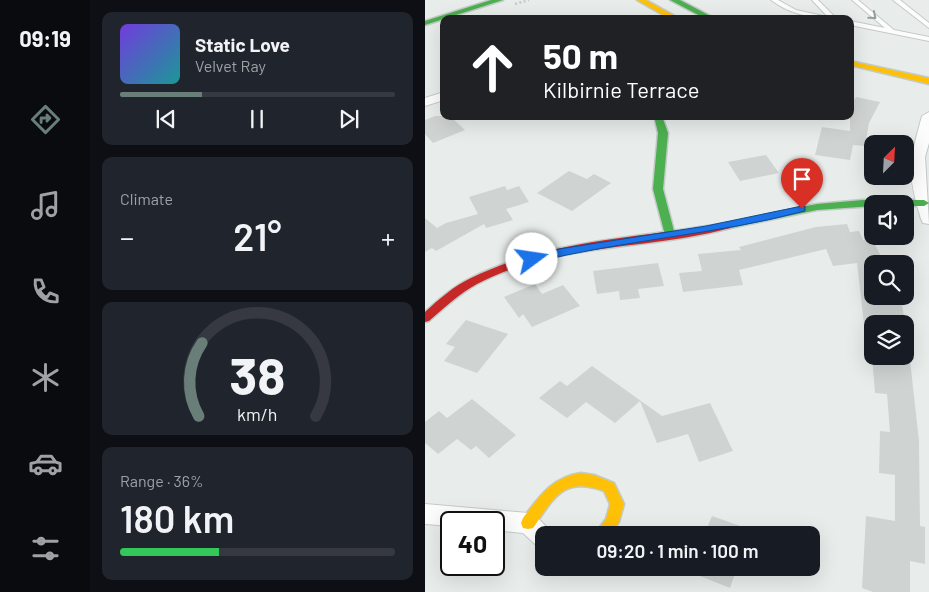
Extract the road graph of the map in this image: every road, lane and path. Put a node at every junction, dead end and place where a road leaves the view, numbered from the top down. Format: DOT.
graph roads {
  1 [pos="499,0"];
  2 [pos="641,0"];
  3 [pos="674,0"];
  4 [pos="774,0"];
  5 [pos="815,0"];
  6 [pos="855,0"];
  7 [pos="896,0"];
  8 [pos="451,15"];
  9 [pos="669,15"];
  10 [pos="704,15"];
  11 [pos="814,15"];
  12 [pos="829,15"];
  13 [pos="440,18"];
  14 [pos="425,23"];
  15 [pos="854,24"];
  16 [pos="929,26"];
  17 [pos="892,32"];
  18 [pos="929,39"];
  19 [pos="854,65"];
  20 [pos="929,81"];
  21 [pos="440,97"];
  22 [pos="425,102"];
  23 [pos="929,116"];
  24 [pos="660,120"];
  25 [pos="923,203"];
  26 [pos="929,219"];
  27 [pos="670,235"];
  28 [pos="425,318"];
  29 [pos="425,514"];
  30 [pos="538,526"];
  31 [pos="609,526"];
  32 [pos="535,531"];
  1 -- 8 [label="street"];
  2 -- 9 [label="street"];
  3 -- 10 [label="street"];
  4 -- 11 [label="lane"];
  5 -- 12 [label="lane"];
  6 -- 17 [label="lane, one-way"];
  7 -- 16 [label="lane"];
  13 -- 14 [label="street"];
  15 -- 17 [label="lane"];
  17 -- 18 [label="lane"];
  19 -- 20 [label="street"];
  21 -- 22 [label="street"];
  23 -- 25 [label="street"];
  24 -- 27 [label="street"];
  25 -- 26 [label="street"];
  25 -- 27 [label="street"];
  27 -- 28 [label="street"];
  29 -- 32 [label="street"];
  30 -- 31 [label="street"];
}
